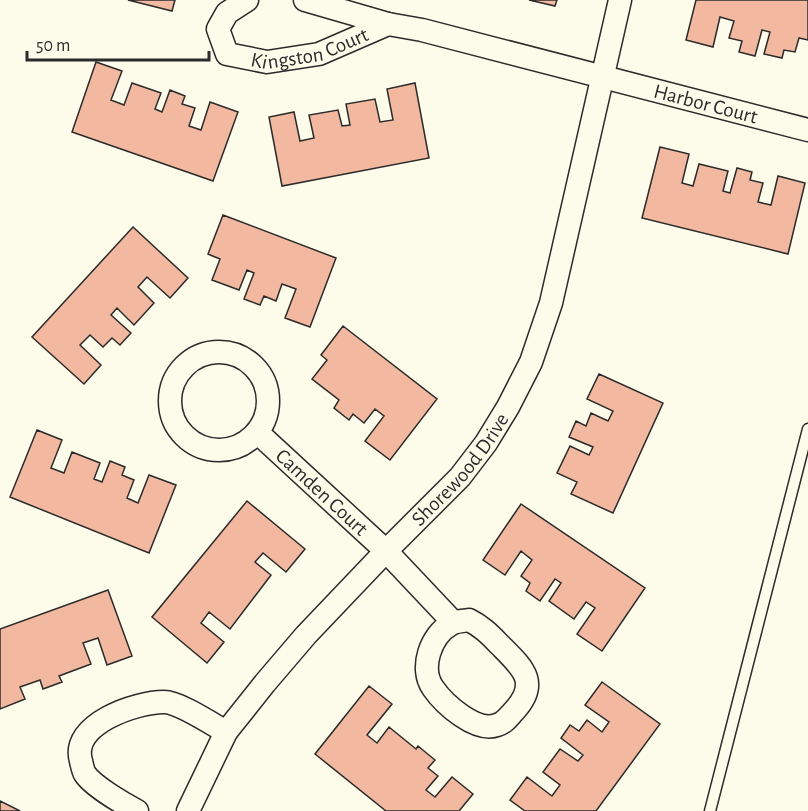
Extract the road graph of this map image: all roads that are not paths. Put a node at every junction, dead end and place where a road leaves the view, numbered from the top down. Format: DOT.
graph roads {
  1 [pos="247,0"];
  2 [pos="305,0"];
  3 [pos="620,0"];
  4 [pos="388,24"];
  5 [pos="604,70"];
  6 [pos="808,130"];
  7 [pos="808,429"];
  8 [pos="258,433"];
  9 [pos="386,551"];
  10 [pos="453,622"];
  11 [pos="226,732"];
  12 [pos="137,811"];
  13 [pos="188,811"];
  14 [pos="710,811"];
  1 -- 4 [label="street, Kingston Court"];
  2 -- 4 [label="street, Kingston Court"];
  3 -- 5 [label="street, Shorewood Drive"];
  4 -- 5 [label="street, Kingston Court"];
  5 -- 6 [label="street, Harbor Court"];
  5 -- 9 [label="street, Shorewood Drive"];
  7 -- 14 [label="lane"];
  8 -- 8 [label="street, Camden Court"];
  8 -- 9 [label="street, Camden Court"];
  9 -- 10 [label="street, Camden Court"];
  9 -- 11 [label="street, Shorewood Drive"];
  10 -- 10 [label="street"];
  11 -- 12 [label="street"];
  11 -- 13 [label="street, Shorewood Drive"];
}
